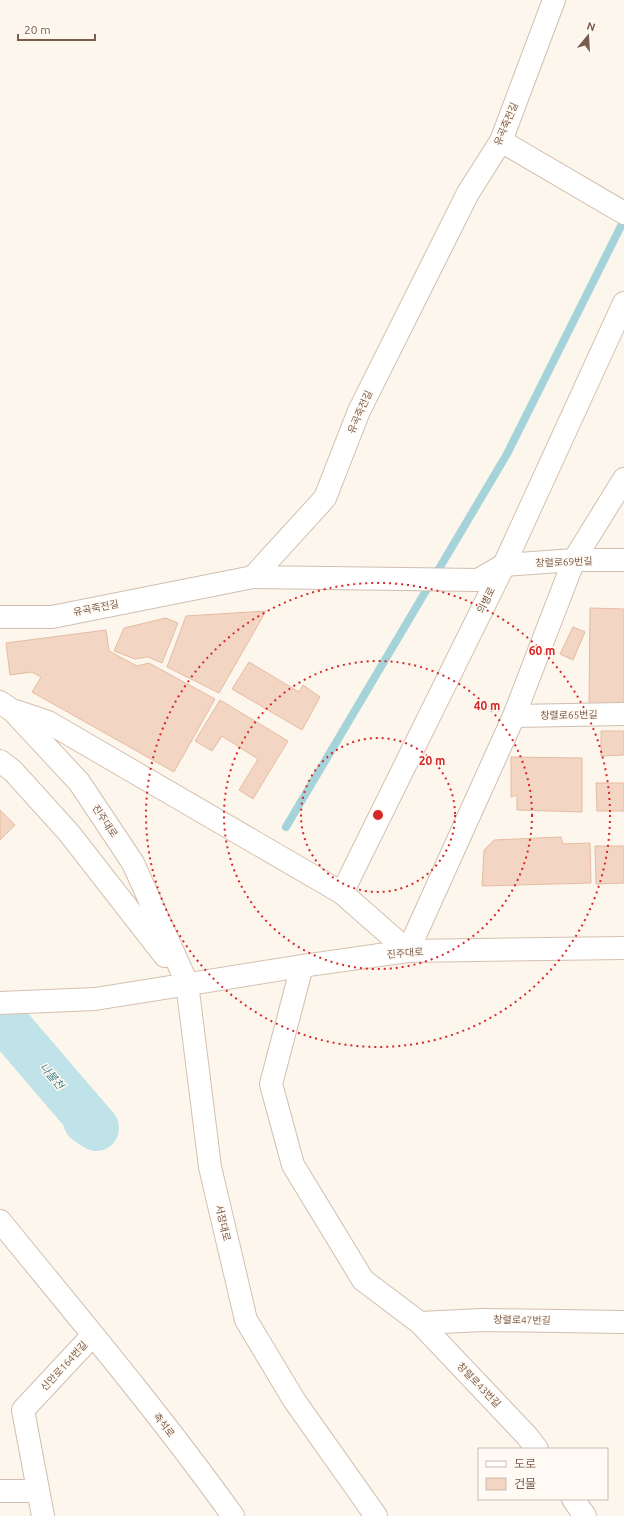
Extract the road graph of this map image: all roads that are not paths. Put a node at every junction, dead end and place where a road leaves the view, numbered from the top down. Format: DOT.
graph roads {
  1 [pos="554,0"];
  2 [pos="501,141"];
  3 [pos="617,209"];
  4 [pos="624,303"];
  5 [pos="624,479"];
  6 [pos="574,560"];
  7 [pos="624,560"];
  8 [pos="504,565"];
  9 [pos="253,577"];
  10 [pos="0,617"];
  11 [pos="7,707"];
  12 [pos="624,714"];
  13 [pos="514,716"];
  14 [pos="0,761"];
  15 [pos="342,893"];
  16 [pos="624,948"];
  17 [pos="408,951"];
  18 [pos="302,966"];
  19 [pos="187,984"];
  20 [pos="0,1003"];
  21 [pos="0,1221"];
  22 [pos="624,1322"];
  23 [pos="420,1323"];
  24 [pos="93,1334"];
  25 [pos="536,1448"];
  26 [pos="0,1491"];
  27 [pos="38,1491"];
  28 [pos="574,1500"];
  29 [pos="43,1516"];
  30 [pos="233,1516"];
  31 [pos="376,1516"];
  32 [pos="585,1516"];
  1 -- 2 [label="street, 유곡죽전길"];
  2 -- 3 [label="street"];
  2 -- 9 [label="street, 유곡죽전길"];
  4 -- 8 [label="street, 의병로"];
  5 -- 6 [label="street"];
  6 -- 7 [label="street, 창렬로69번길"];
  6 -- 8 [label="street, 창렬로69번길"];
  6 -- 13 [label="street"];
  8 -- 9 [label="street"];
  8 -- 15 [label="street, 의병로"];
  9 -- 10 [label="street, 유곡죽전길"];
  11 -- 15 [label="street"];
  11 -- 19 [label="street, 진주대로"];
  12 -- 13 [label="street, 창렬로65번길"];
  13 -- 17 [label="street"];
  14 -- 19 [label="street"];
  15 -- 17 [label="street"];
  16 -- 17 [label="street, 진주대로"];
  17 -- 18 [label="street, 진주대로"];
  18 -- 19 [label="street, 진주대로"];
  18 -- 23 [label="street, 창렬로43번길"];
  19 -- 20 [label="street"];
  19 -- 31 [label="street, 서장대로"];
  21 -- 24 [label="street, 신안로164번길"];
  22 -- 23 [label="street, 창렬로47번길"];
  23 -- 25 [label="street, 창렬로43번길"];
  24 -- 27 [label="street, 신안로164번길"];
  24 -- 30 [label="street, 촉석로"];
  26 -- 27 [label="street"];
  27 -- 29 [label="street, 신안로164번길"];
  28 -- 32 [label="street"];
}
